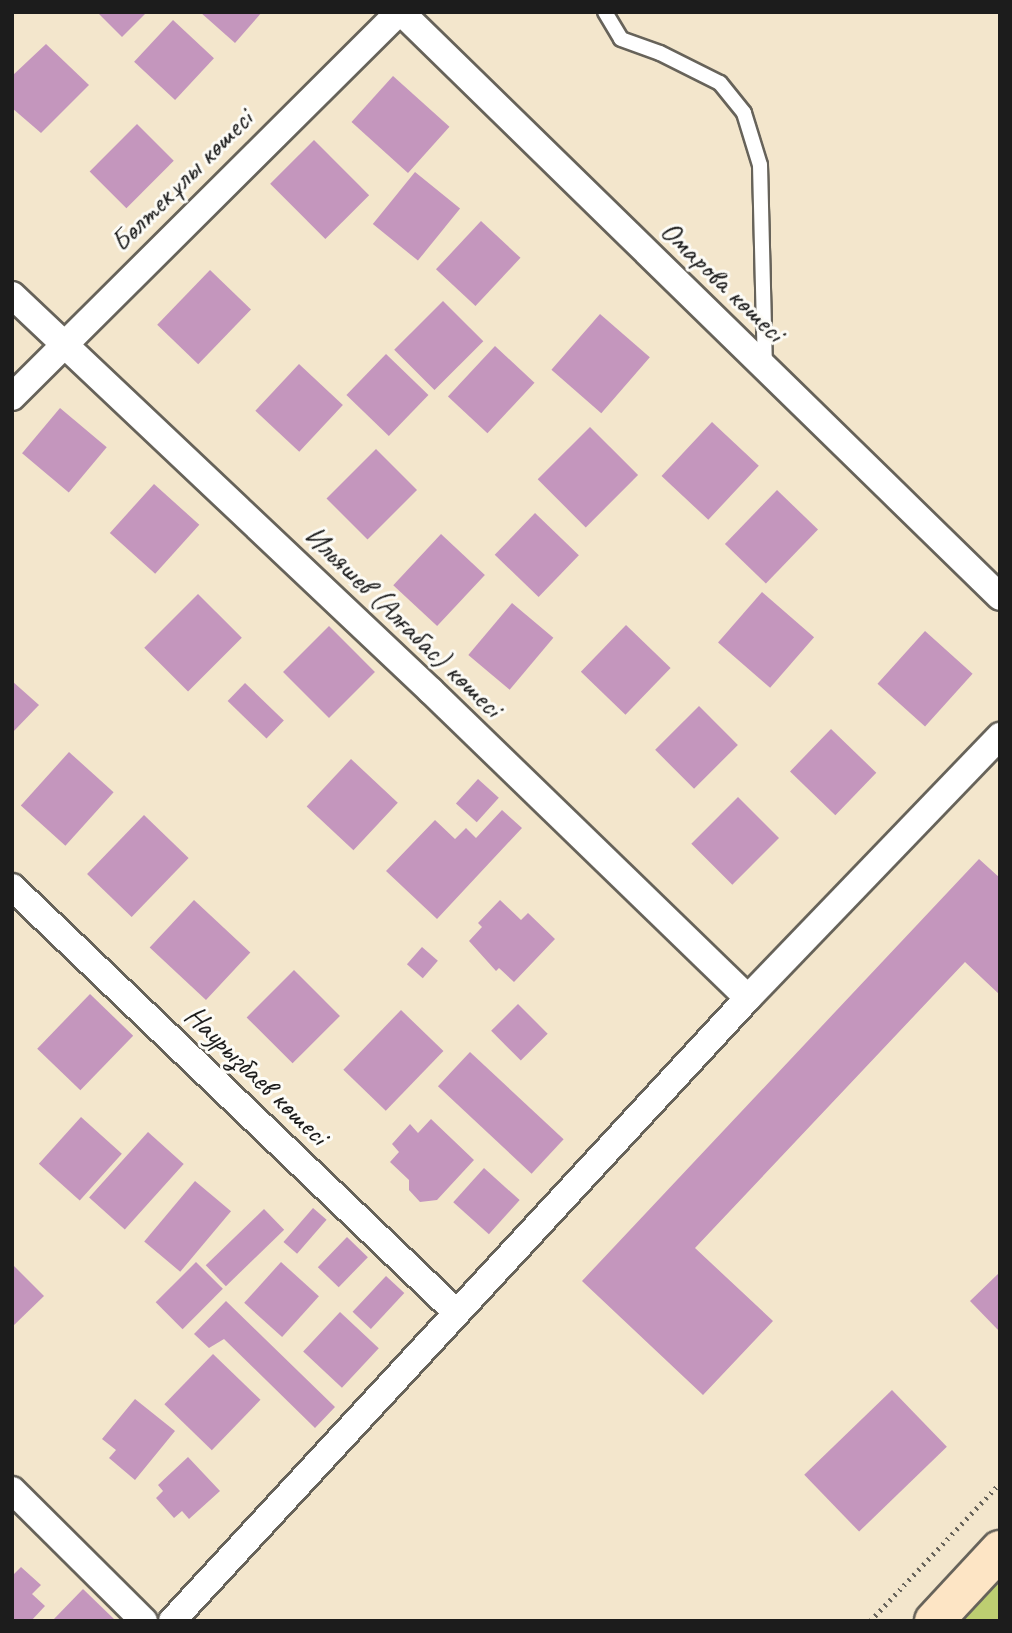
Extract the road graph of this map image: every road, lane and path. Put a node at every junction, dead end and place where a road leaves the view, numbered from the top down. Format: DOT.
graph roads {
  1 [pos="400,12"];
  2 [pos="605,12"];
  3 [pos="12,295"];
  4 [pos="64,344"];
  5 [pos="765,369"];
  6 [pos="12,397"];
  7 [pos="1000,597"];
  8 [pos="1000,736"];
  9 [pos="12,887"];
  10 [pos="748,998"];
  11 [pos="456,1312"];
  12 [pos="1000,1483"];
  13 [pos="12,1490"];
  14 [pos="1000,1550"];
  15 [pos="145,1621"];
  16 [pos="173,1621"];
  17 [pos="870,1621"];
  18 [pos="934,1621"];
  1 -- 4 [label="street, Бөлтекұлы көшесі"];
  1 -- 5 [label="street, Омарова көшесі"];
  2 -- 5 [label="lane"];
  3 -- 4 [label="street, Ильяшев (Алғабас) көшесі"];
  4 -- 6 [label="street, Бөлтекұлы көшесі"];
  4 -- 10 [label="street, Ильяшев (Алғабас) көшесі"];
  5 -- 7 [label="street, Омарова көшесі"];
  8 -- 10 [label="street"];
  9 -- 11 [label="street, Наурызбаев көшесі"];
  10 -- 11 [label="street"];
  11 -- 16 [label="street"];
  12 -- 17 [label="path"];
  13 -- 15 [label="street"];
  14 -- 18 [label="street"];
}
